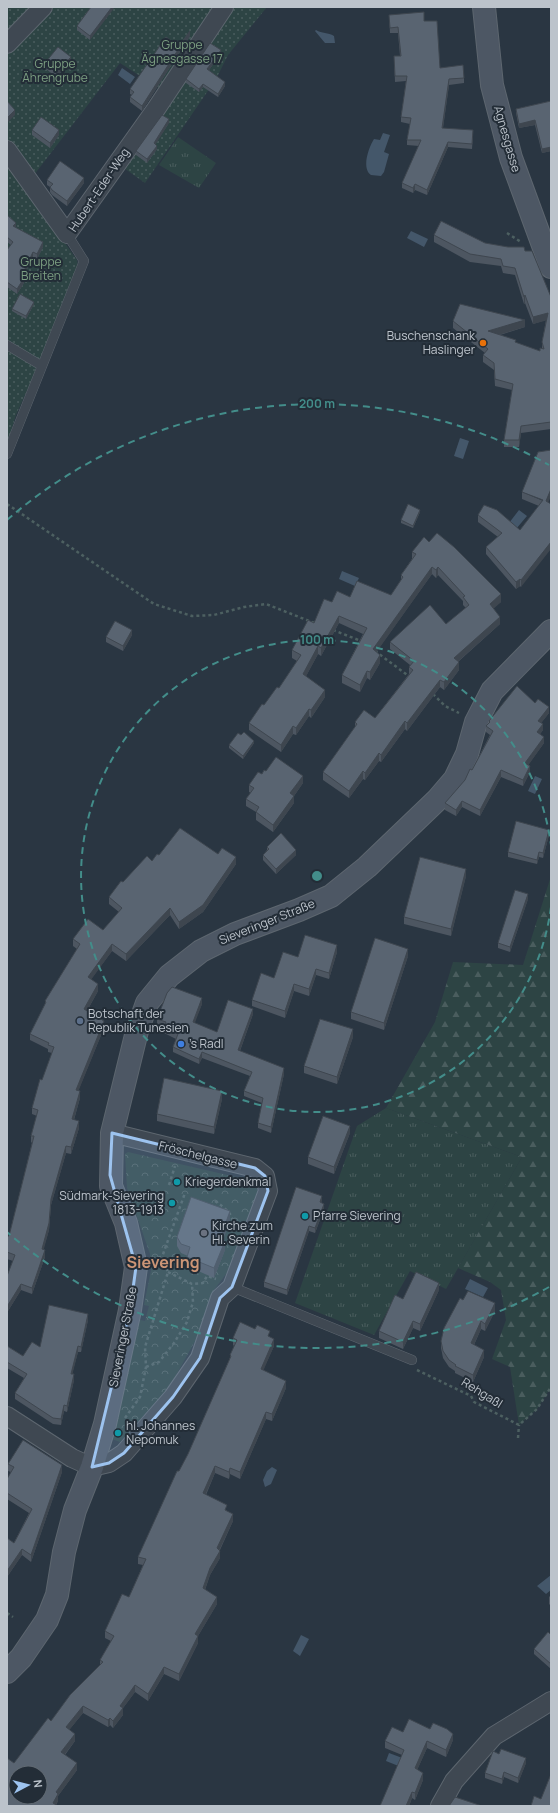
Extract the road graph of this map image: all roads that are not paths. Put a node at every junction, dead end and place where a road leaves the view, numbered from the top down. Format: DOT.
graph roads {
  1 [pos="43,7"];
  2 [pos="224,7"];
  3 [pos="484,7"];
  4 [pos="7,44"];
  5 [pos="7,150"];
  6 [pos="68,234"];
  7 [pos="551,267"];
  8 [pos="7,345"];
  9 [pos="42,366"];
  10 [pos="7,454"];
  11 [pos="551,631"];
  12 [pos="112,1133"];
  13 [pos="232,1287"];
  14 [pos="412,1364"];
  15 [pos="7,1416"];
  16 [pos="92,1467"];
  17 [pos="7,1672"];
  18 [pos="551,1701"];
  19 [pos="440,1806"];
  1 -- 4 [label="street"];
  2 -- 6 [label="street, Hubert-Eder-Weg"];
  3 -- 7 [label="main road, Agnesgasse"];
  5 -- 6 [label="street"];
  6 -- 9 [label="lane, Hubert-Eder-Weg"];
  8 -- 9 [label="lane"];
  9 -- 10 [label="lane, Hubert-Eder-Weg"];
  11 -- 12 [label="main road, Sieveringer Straße"];
  12 -- 13 [label="street, Fröschelgasse"];
  12 -- 16 [label="main road, Sieveringer Straße"];
  13 -- 14 [label="lane"];
  13 -- 16 [label="street, Fröschelgasse"];
  15 -- 16 [label="street"];
  16 -- 17 [label="main road, Sieveringer Straße"];
  18 -- 19 [label="street"];
}
